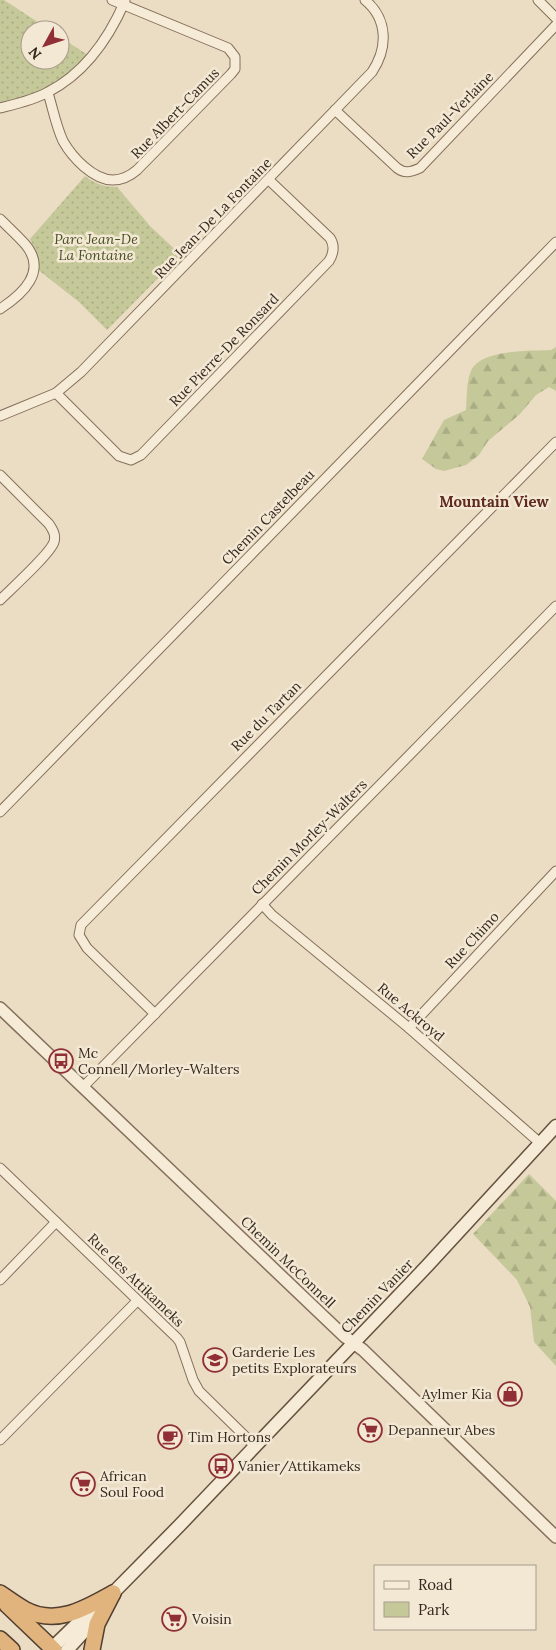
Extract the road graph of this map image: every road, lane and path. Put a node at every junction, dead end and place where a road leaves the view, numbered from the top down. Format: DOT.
graph roads {
  1 [pos="112,0"];
  2 [pos="365,0"];
  3 [pos="538,0"];
  4 [pos="124,2"];
  5 [pos="556,18"];
  6 [pos="556,25"];
  7 [pos="48,93"];
  8 [pos="0,108"];
  9 [pos="335,110"];
  10 [pos="269,180"];
  11 [pos="0,219"];
  12 [pos="556,242"];
  13 [pos="0,309"];
  14 [pos="56,393"];
  15 [pos="0,416"];
  16 [pos="556,442"];
  17 [pos="0,475"];
  18 [pos="0,600"];
  19 [pos="556,606"];
  20 [pos="0,812"];
  21 [pos="556,871"];
  22 [pos="262,904"];
  23 [pos="0,1008"];
  24 [pos="155,1014"];
  25 [pos="409,1028"];
  26 [pos="83,1087"];
  27 [pos="556,1126"];
  28 [pos="540,1143"];
  29 [pos="0,1168"];
  30 [pos="56,1222"];
  31 [pos="0,1280"];
  32 [pos="138,1301"];
  33 [pos="353,1344"];
  34 [pos="0,1440"];
  35 [pos="255,1446"];
  36 [pos="556,1537"];
  37 [pos="0,1593"];
  38 [pos="113,1593"];
  39 [pos="0,1599"];
  40 [pos="0,1639"];
  41 [pos="52,1649"];
  42 [pos="12,1650"];
  43 [pos="67,1650"];
  44 [pos="92,1650"];
  1 -- 4 [label="street, Rue Albert-Camus"];
  2 -- 9 [label="street, Rue Jean-De La Fontaine"];
  3 -- 5 [label="street"];
  4 -- 7 [label="street"];
  4 -- 7 [label="street, Rue Albert-Camus"];
  6 -- 9 [label="street, Rue Paul-Verlaine"];
  7 -- 8 [label="street"];
  9 -- 10 [label="street, Rue Jean-De La Fontaine"];
  10 -- 14 [label="street, Rue Jean-De La Fontaine"];
  10 -- 14 [label="street, Rue Pierre-De Ronsard"];
  11 -- 13 [label="street"];
  12 -- 20 [label="street, Chemin Castelbeau"];
  14 -- 15 [label="street, Rue Jean-De La Fontaine"];
  16 -- 24 [label="street, Rue du Tartan"];
  17 -- 18 [label="street"];
  19 -- 22 [label="street, Chemin Morley-Walters"];
  21 -- 25 [label="street, Rue Chimo"];
  22 -- 24 [label="street, Chemin Morley-Walters"];
  22 -- 25 [label="street, Rue Ackroyd"];
  23 -- 26 [label="street, Chemin McConnell"];
  24 -- 26 [label="street, Chemin Morley-Walters"];
  25 -- 28 [label="street, Rue Ackroyd"];
  26 -- 33 [label="street, Chemin McConnell"];
  27 -- 28 [label="main road, Chemin Vanier"];
  28 -- 33 [label="main road, Chemin Vanier"];
  29 -- 30 [label="street, Rue des Attikameks"];
  30 -- 31 [label="street"];
  30 -- 32 [label="street, Rue des Attikameks"];
  32 -- 34 [label="street"];
  32 -- 35 [label="street, Rue des Attikameks"];
  33 -- 35 [label="main road, Chemin Vanier"];
  33 -- 36 [label="street, Chemin McConnell"];
  35 -- 38 [label="main road, Chemin Vanier"];
  37 -- 38 [label="highway"];
  38 -- 41 [label="main road, Chemin Vanier"];
  38 -- 43 [label="main road, Chemin Vanier"];
  38 -- 44 [label="highway"];
  39 -- 41 [label="highway"];
  40 -- 42 [label="highway"];
}
